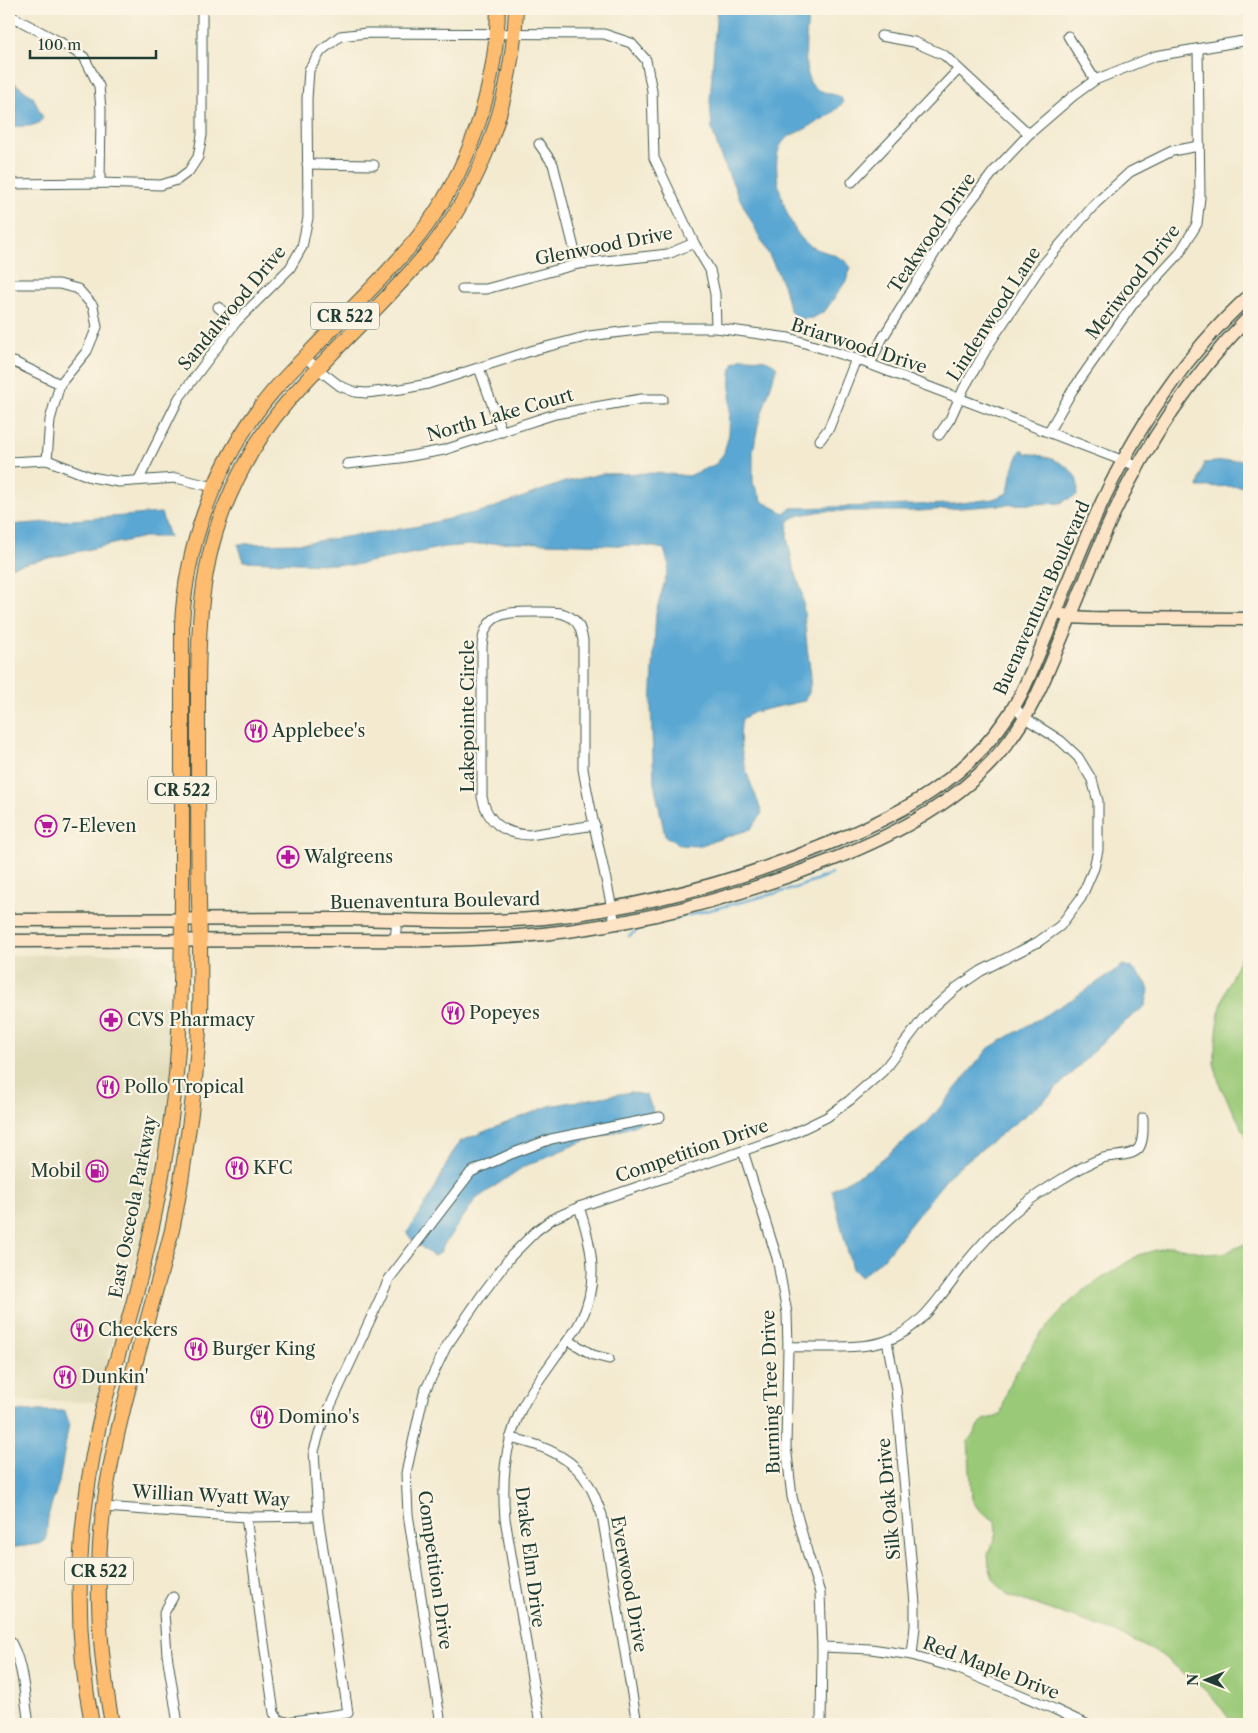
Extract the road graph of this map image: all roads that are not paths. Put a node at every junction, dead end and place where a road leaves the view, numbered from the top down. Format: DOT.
graph roads {
  1 [pos="202,9"];
  2 [pos="498,9"];
  3 [pos="516,9"];
  4 [pos="9,15"];
  5 [pos="497,34"];
  6 [pos="515,34"];
  7 [pos="881,36"];
  8 [pos="1068,36"];
  9 [pos="1249,40"];
  10 [pos="1198,49"];
  11 [pos="958,70"];
  12 [pos="1095,80"];
  13 [pos="1029,134"];
  14 [pos="539,144"];
  15 [pos="1199,146"];
  16 [pos="307,164"];
  17 [pos="374,165"];
  18 [pos="852,182"];
  19 [pos="100,183"];
  20 [pos="9,184"];
  21 [pos="694,243"];
  22 [pos="578,264"];
  23 [pos="9,284"];
  24 [pos="462,289"];
  25 [pos="1249,296"];
  26 [pos="218,306"];
  27 [pos="1249,317"];
  28 [pos="236,322"];
  29 [pos="716,328"];
  30 [pos="305,357"];
  31 [pos="856,359"];
  32 [pos="14,362"];
  33 [pos="870,364"];
  34 [pos="478,368"];
  35 [pos="318,369"];
  36 [pos="60,384"];
  37 [pos="959,398"];
  38 [pos="663,399"];
  39 [pos="1048,431"];
  40 [pos="502,432"];
  41 [pos="939,435"];
  42 [pos="820,440"];
  43 [pos="47,460"];
  44 [pos="1123,460"];
  45 [pos="9,462"];
  46 [pos="347,464"];
  47 [pos="1137,466"];
  48 [pos="139,480"];
  49 [pos="214,487"];
  50 [pos="205,575"];
  51 [pos="1057,612"];
  52 [pos="1070,617"];
  53 [pos="1249,619"];
  54 [pos="182,661"];
  55 [pos="198,667"];
  56 [pos="1014,707"];
  57 [pos="1025,718"];
  58 [pos="595,825"];
  59 [pos="612,908"];
  60 [pos="9,920"];
  61 [pos="182,920"];
  62 [pos="200,920"];
  63 [pos="397,920"];
  64 [pos="615,923"];
  65 [pos="182,940"];
  66 [pos="200,940"];
  67 [pos="395,940"];
  68 [pos="9,941"];
  69 [pos="660,1117"];
  70 [pos="1143,1118"];
  71 [pos="743,1151"];
  72 [pos="579,1207"];
  73 [pos="139,1284"];
  74 [pos="156,1289"];
  75 [pos="568,1340"];
  76 [pos="887,1340"];
  77 [pos="788,1347"];
  78 [pos="609,1358"];
  79 [pos="510,1438"];
  80 [pos="104,1507"];
  81 [pos="318,1516"];
  82 [pos="246,1517"];
  83 [pos="174,1597"];
  84 [pos="9,1639"];
  85 [pos="822,1647"];
  86 [pos="912,1655"];
  87 [pos="29,1724"];
  88 [pos="92,1724"];
  89 [pos="112,1724"];
  90 [pos="178,1724"];
  91 [pos="441,1724"];
  92 [pos="540,1724"];
  93 [pos="637,1724"];
  94 [pos="821,1724"];
  95 [pos="1086,1724"];
  1 -- 19 [label="street"];
  2 -- 5 [label="main road, East Osceola Parkway / CR 522"];
  3 -- 6 [label="main road, CR 522"];
  4 -- 19 [label="street"];
  5 -- 6 [label="street, Sandalwood Drive"];
  5 -- 16 [label="street, Sandalwood Drive"];
  5 -- 30 [label="main road, East Osceola Parkway / CR 522"];
  6 -- 21 [label="street, Sandalwood Drive"];
  6 -- 35 [label="main road, CR 522"];
  7 -- 11 [label="street"];
  8 -- 12 [label="street"];
  9 -- 10 [label="street, Teakwood Drive"];
  10 -- 12 [label="street, Teakwood Drive"];
  10 -- 15 [label="street, Meriwood Drive"];
  11 -- 13 [label="street"];
  11 -- 18 [label="street"];
  12 -- 13 [label="street, Teakwood Drive"];
  13 -- 33 [label="street, Teakwood Drive"];
  14 -- 22 [label="street"];
  15 -- 37 [label="street, Lindenwood Lane"];
  15 -- 39 [label="street, Meriwood Drive"];
  16 -- 17 [label="street"];
  16 -- 28 [label="street, Sandalwood Drive"];
  19 -- 20 [label="street"];
  21 -- 22 [label="street, Glenwood Drive"];
  21 -- 29 [label="street, Sandalwood Drive"];
  22 -- 24 [label="street, Glenwood Drive"];
  23 -- 36 [label="street"];
  25 -- 44 [label="main road, Buenaventura Boulevard"];
  26 -- 28 [label="street"];
  27 -- 47 [label="main road, Buenaventura Boulevard"];
  28 -- 48 [label="street, Sandalwood Drive"];
  29 -- 31 [label="street, Briarwood Drive"];
  29 -- 34 [label="street, Briarwood Drive"];
  30 -- 35 [label="street, Briarwood Drive"];
  30 -- 49 [label="main road, East Osceola Parkway / CR 522"];
  31 -- 33 [label="street, Briarwood Drive"];
  31 -- 42 [label="street"];
  32 -- 36 [label="street"];
  33 -- 37 [label="street, Briarwood Drive"];
  34 -- 35 [label="street, Briarwood Drive"];
  34 -- 40 [label="street"];
  35 -- 50 [label="main road, CR 522"];
  36 -- 43 [label="street"];
  37 -- 39 [label="street, Briarwood Drive"];
  37 -- 41 [label="street, Lindenwood Lane"];
  38 -- 40 [label="street, North Lake Court"];
  39 -- 44 [label="street, Briarwood Drive"];
  40 -- 46 [label="street, North Lake Court"];
  43 -- 45 [label="street"];
  43 -- 48 [label="street"];
  44 -- 47 [label="street, Briarwood Drive"];
  44 -- 51 [label="main road, Buenaventura Boulevard"];
  47 -- 52 [label="main road, Buenaventura Boulevard"];
  48 -- 49 [label="street"];
  49 -- 50 [label="main road"];
  49 -- 54 [label="main road, East Osceola Parkway / CR 522"];
  50 -- 55 [label="main road, CR 522"];
  51 -- 52 [label="main road"];
  51 -- 56 [label="main road, Buenaventura Boulevard"];
  52 -- 53 [label="main road"];
  52 -- 57 [label="main road, Buenaventura Boulevard"];
  54 -- 55 [label="street"];
  54 -- 61 [label="main road, East Osceola Parkway / CR 522"];
  55 -- 62 [label="main road, CR 522"];
  56 -- 57 [label="street, Competition Drive"];
  56 -- 59 [label="main road, Buenaventura Boulevard"];
  57 -- 64 [label="main road, Buenaventura Boulevard"];
  57 -- 71 [label="street, Competition Drive"];
  58 -- 58 [label="street, Lakepointe Circle"];
  58 -- 59 [label="street, Lakepointe Circle"];
  59 -- 63 [label="main road, Buenaventura Boulevard"];
  59 -- 64 [label="street, Lakepointe Circle"];
  60 -- 61 [label="main road, Buenaventura Boulevard"];
  61 -- 62 [label="main road, Buenaventura Boulevard"];
  61 -- 65 [label="main road, East Osceola Parkway / CR 522"];
  62 -- 63 [label="main road, Buenaventura Boulevard"];
  62 -- 66 [label="main road, CR 522"];
  63 -- 67 [label="street"];
  64 -- 67 [label="main road, Buenaventura Boulevard"];
  65 -- 66 [label="main road, Buenaventura Boulevard"];
  65 -- 68 [label="main road, Buenaventura Boulevard"];
  65 -- 73 [label="main road, East Osceola Parkway / CR 522"];
  66 -- 67 [label="main road, Buenaventura Boulevard"];
  66 -- 74 [label="main road, CR 522"];
  69 -- 81 [label="street"];
  70 -- 76 [label="street"];
  71 -- 72 [label="street, Competition Drive"];
  71 -- 77 [label="street, Burning Tree Drive"];
  72 -- 75 [label="street, Drake Elm Drive"];
  72 -- 91 [label="street, Competition Drive"];
  73 -- 74 [label="street"];
  73 -- 88 [label="main road, East Osceola Parkway / CR 522"];
  74 -- 80 [label="main road, CR 522"];
  75 -- 78 [label="street"];
  75 -- 79 [label="street, Drake Elm Drive"];
  76 -- 77 [label="street"];
  76 -- 86 [label="street, Silk Oak Drive"];
  77 -- 85 [label="street, Burning Tree Drive"];
  79 -- 92 [label="street, Drake Elm Drive"];
  79 -- 93 [label="street, Everwood Drive"];
  80 -- 82 [label="street, Willian Wyatt Way"];
  80 -- 89 [label="main road, CR 522"];
  81 -- 82 [label="street, Willian Wyatt Way"];
  81 -- 82 [label="street"];
  83 -- 90 [label="street"];
  84 -- 87 [label="street"];
  85 -- 86 [label="street, Red Maple Drive"];
  85 -- 94 [label="street, Burning Tree Drive"];
  86 -- 95 [label="street, Red Maple Drive"];
}
